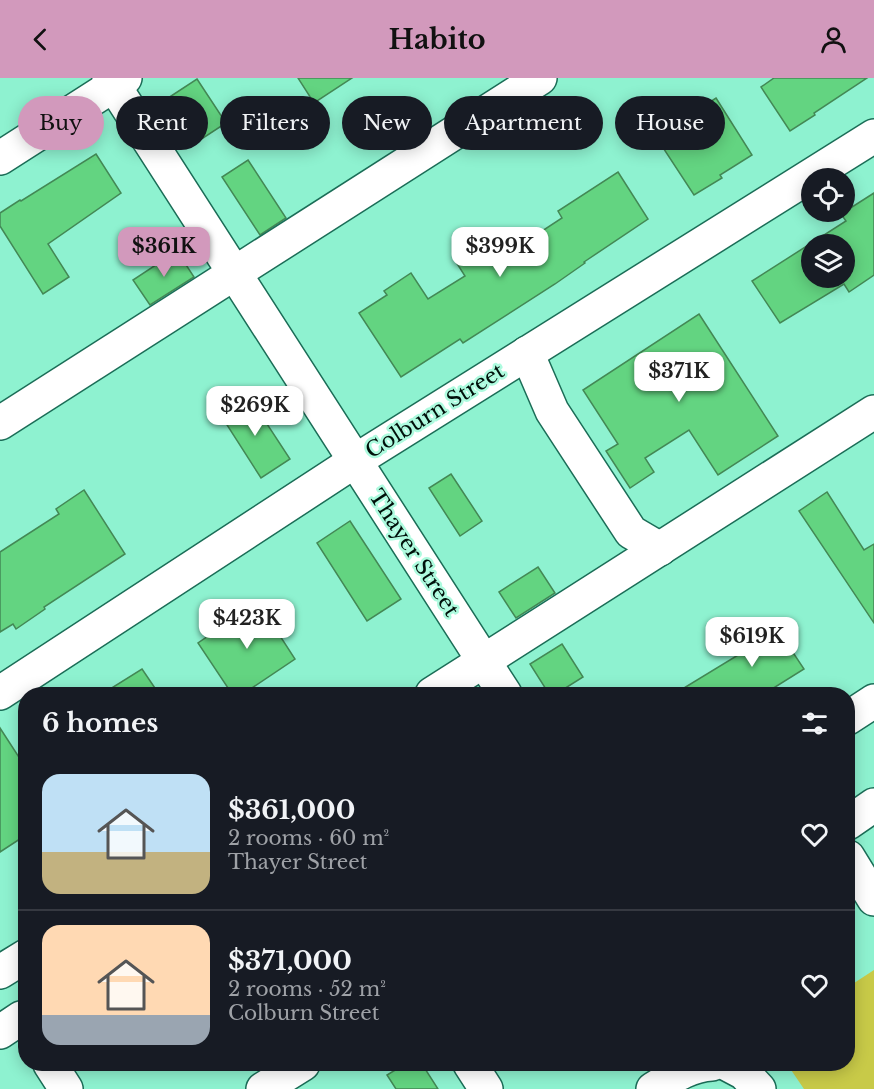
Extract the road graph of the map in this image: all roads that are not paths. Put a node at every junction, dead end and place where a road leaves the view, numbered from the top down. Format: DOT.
graph roads {
  1 [pos="540,78"];
  2 [pos="116,80"];
  3 [pos="874,136"];
  4 [pos="0,158"];
  5 [pos="234,273"];
  6 [pos="527,353"];
  7 [pos="874,412"];
  8 [pos="0,423"];
  9 [pos="355,461"];
  10 [pos="660,549"];
  11 [pos="484,661"];
  12 [pos="443,687"];
  13 [pos="501,687"];
  14 [pos="0,693"];
  15 [pos="874,701"];
  16 [pos="855,713"];
  17 [pos="874,805"];
  18 [pos="855,818"];
  19 [pos="855,868"];
  20 [pos="874,899"];
  21 [pos="18,961"];
  22 [pos="0,972"];
  23 [pos="54,1071"];
  24 [pos="292,1071"];
  25 [pos="685,1071"];
  26 [pos="740,1071"];
  27 [pos="66,1089"];
  28 [pos="263,1089"];
  29 [pos="653,1089"];
  30 [pos="759,1089"];
  1 -- 5 [label="street"];
  2 -- 4 [label="street"];
  2 -- 5 [label="street, Thayer Street"];
  3 -- 6 [label="street, Colburn Street"];
  5 -- 8 [label="street"];
  5 -- 9 [label="street, Thayer Street"];
  6 -- 9 [label="street, Colburn Street"];
  6 -- 10 [label="street"];
  7 -- 10 [label="street"];
  9 -- 11 [label="street, Thayer Street"];
  9 -- 14 [label="street, Colburn Street"];
  10 -- 11 [label="street"];
  11 -- 12 [label="street"];
  11 -- 13 [label="street, Thayer Street"];
  15 -- 16 [label="street"];
  17 -- 18 [label="street"];
  19 -- 20 [label="street"];
  21 -- 22 [label="street"];
  23 -- 27 [label="street"];
  24 -- 28 [label="street"];
  25 -- 29 [label="street"];
  26 -- 30 [label="street"];
}
